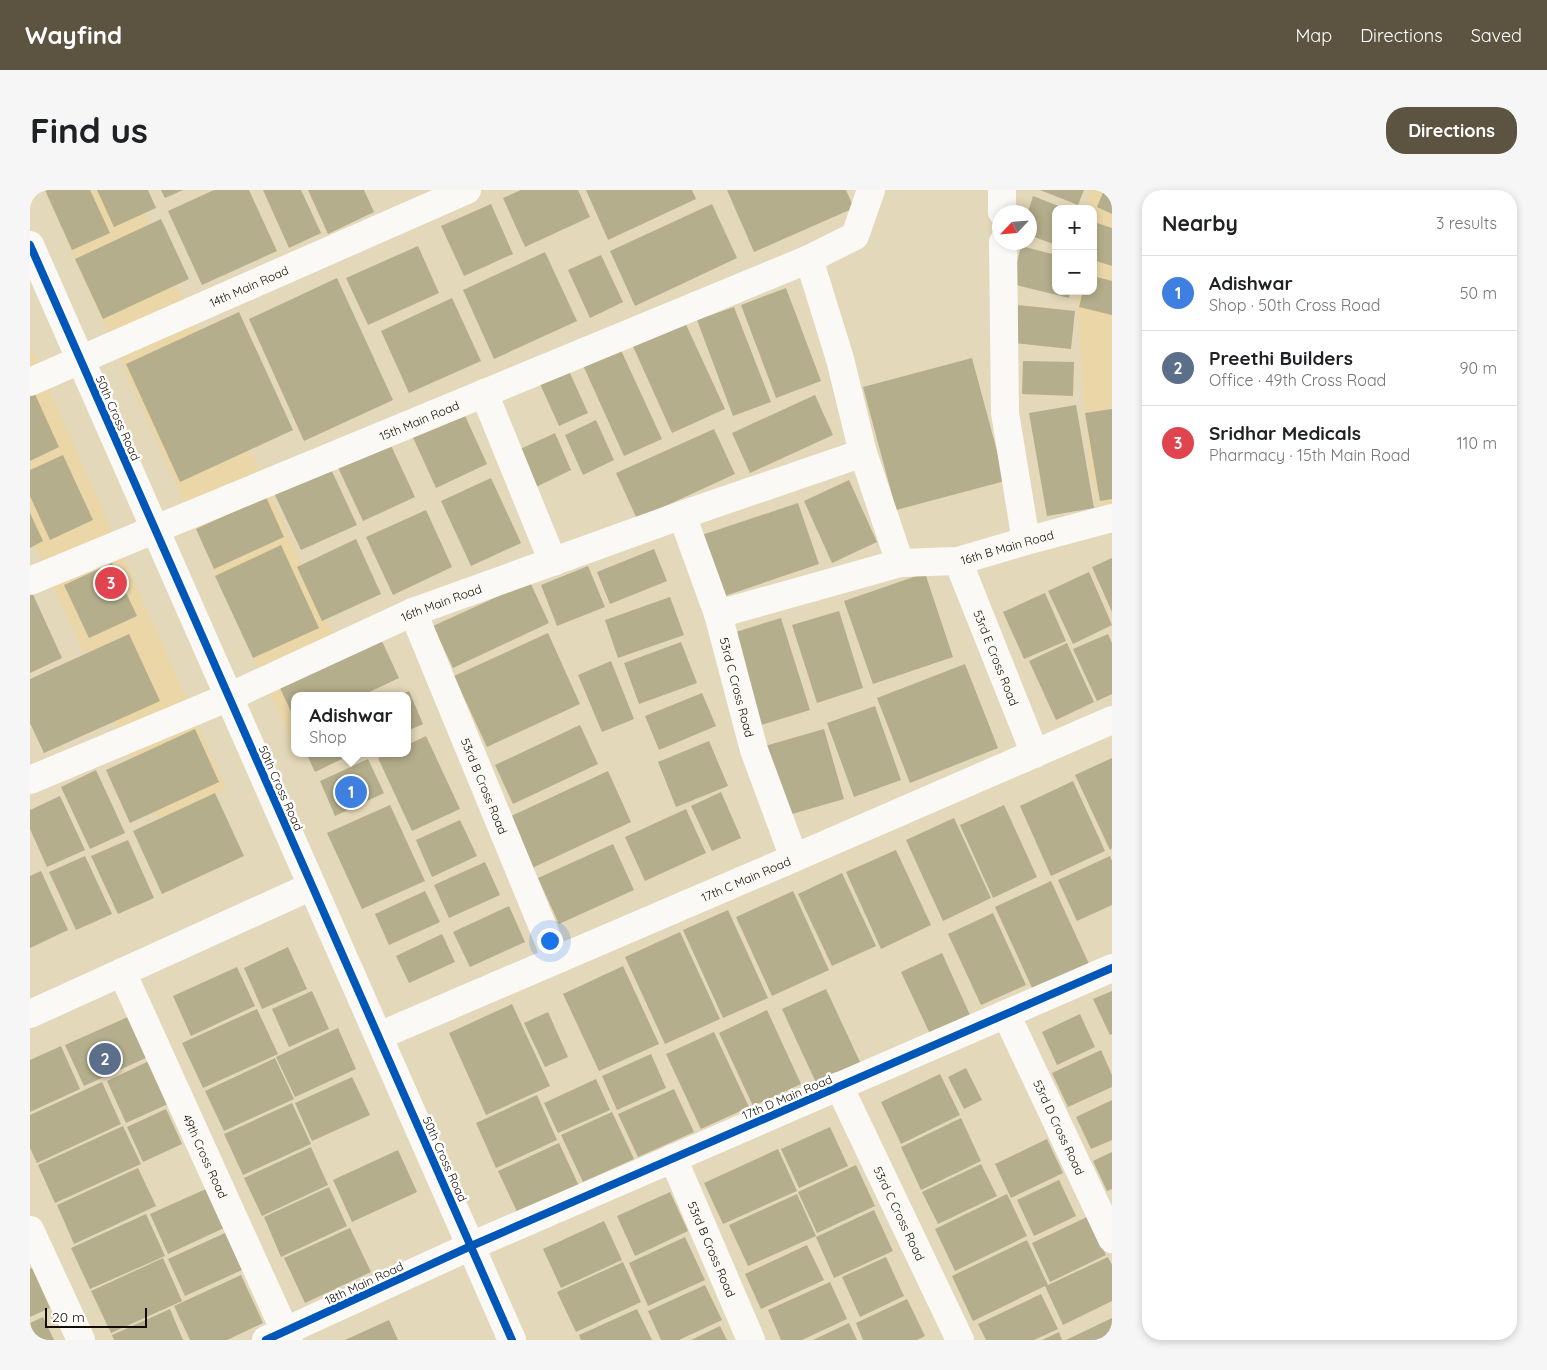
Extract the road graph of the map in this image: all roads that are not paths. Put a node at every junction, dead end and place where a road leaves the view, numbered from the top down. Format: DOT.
graph roads {
  1 [pos="468,190"];
  2 [pos="871,190"];
  3 [pos="1002,190"];
  4 [pos="1002,205"];
  5 [pos="30,246"];
  6 [pos="1003,250"];
  7 [pos="808,259"];
  8 [pos="81,361"];
  9 [pos="30,382"];
  10 [pos="484,393"];
  11 [pos="863,453"];
  12 [pos="682,515"];
  13 [pos="1112,518"];
  14 [pos="155,529"];
  15 [pos="1026,541"];
  16 [pos="958,561"];
  17 [pos="553,562"];
  18 [pos="900,563"];
  19 [pos="30,581"];
  20 [pos="413,612"];
  21 [pos="718,614"];
  22 [pos="229,697"];
  23 [pos="1112,720"];
  24 [pos="1035,754"];
  25 [pos="30,780"];
  26 [pos="794,858"];
  27 [pos="312,886"];
  28 [pos="556,960"];
  29 [pos="1112,968"];
  30 [pos="122,972"];
  31 [pos="30,1014"];
  32 [pos="1006,1014"];
  33 [pos="379,1036"];
  34 [pos="839,1086"];
  35 [pos="674,1158"];
  36 [pos="30,1230"];
  37 [pos="1112,1239"];
  38 [pos="471,1246"];
  39 [pos="280,1337"];
  40 [pos="81,1340"];
  41 [pos="512,1340"];
  42 [pos="751,1340"];
  43 [pos="960,1340"];
  1 -- 8 [label="street, 14th Main Road"];
  2 -- 7 [label="street, 15th Main Road"];
  3 -- 4 [label="street"];
  5 -- 8 [label="street, 50th Cross Road"];
  6 -- 15 [label="street"];
  7 -- 10 [label="street, 15th Main Road"];
  7 -- 11 [label="street"];
  8 -- 9 [label="street, 14th Main Road"];
  8 -- 14 [label="street, 50th Cross Road"];
  10 -- 14 [label="street, 15th Main Road"];
  10 -- 17 [label="street"];
  11 -- 12 [label="street, 16th Main Road"];
  11 -- 18 [label="street"];
  12 -- 17 [label="street, 16th Main Road"];
  12 -- 21 [label="street, 53rd C Cross Road"];
  13 -- 15 [label="street, 16th B Main Road"];
  14 -- 19 [label="street, 15th Main Road"];
  14 -- 22 [label="street, 50th Cross Road"];
  15 -- 16 [label="street, 16th B Main Road"];
  16 -- 18 [label="street, 16th B Main Road"];
  16 -- 24 [label="street, 53rd E Cross Road"];
  17 -- 20 [label="street, 16th Main Road"];
  18 -- 21 [label="street, 16th B Main Road"];
  20 -- 22 [label="street, 16th Main Road"];
  20 -- 28 [label="street, 53rd B Cross Road"];
  21 -- 26 [label="street, 53rd C Cross Road"];
  22 -- 25 [label="street, 16th Main Road"];
  22 -- 27 [label="street, 50th Cross Road"];
  23 -- 24 [label="street, 17th C Main Road"];
  24 -- 26 [label="street, 17th C Main Road"];
  26 -- 28 [label="street, 17th C Main Road"];
  27 -- 30 [label="street"];
  27 -- 33 [label="street, 50th Cross Road"];
  28 -- 33 [label="street, 17th C Main Road"];
  29 -- 32 [label="street, 17th D Main Road"];
  30 -- 31 [label="street"];
  30 -- 39 [label="street, 49th Cross Road"];
  32 -- 34 [label="street, 17th D Main Road"];
  32 -- 37 [label="street, 53rd D Cross Road"];
  33 -- 38 [label="street, 50th Cross Road"];
  34 -- 35 [label="street, 17th D Main Road"];
  34 -- 43 [label="street, 53rd C Cross Road"];
  35 -- 38 [label="street, 17th D Main Road"];
  35 -- 42 [label="street, 53rd B Cross Road"];
  36 -- 40 [label="street"];
  38 -- 39 [label="street, 18th Main Road"];
  38 -- 41 [label="street, 50th Cross Road"];
}
